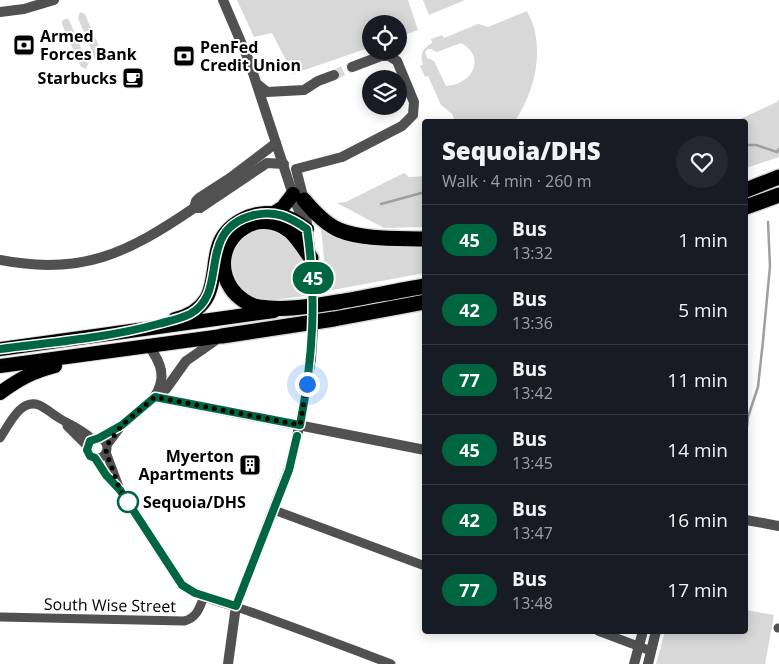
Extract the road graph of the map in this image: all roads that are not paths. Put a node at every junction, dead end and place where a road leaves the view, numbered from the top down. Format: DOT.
graph roads {
  1 [pos="54,0"];
  2 [pos="223,0"];
  3 [pos="0,12"];
  4 [pos="352,67"];
  5 [pos="334,75"];
  6 [pos="256,83"];
  7 [pos="276,143"];
  8 [pos="284,164"];
  9 [pos="779,177"];
  10 [pos="748,189"];
  11 [pos="297,190"];
  12 [pos="779,195"];
  13 [pos="748,206"];
  14 [pos="194,208"];
  15 [pos="274,213"];
  16 [pos="307,229"];
  17 [pos="422,238"];
  18 [pos="0,260"];
  19 [pos="312,265"];
  20 [pos="422,287"];
  21 [pos="422,303"];
  22 [pos="290,309"];
  23 [pos="131,331"];
  24 [pos="222,336"];
  25 [pos="149,346"];
  26 [pos="0,349"];
  27 [pos="110,351"];
  28 [pos="0,366"];
  29 [pos="0,393"];
  30 [pos="155,397"];
  31 [pos="122,425"];
  32 [pos="300,425"];
  33 [pos="0,438"];
  34 [pos="93,441"];
  35 [pos="106,449"];
  36 [pos="422,449"];
  37 [pos="95,458"];
  38 [pos="120,490"];
  39 [pos="274,510"];
  40 [pos="748,520"];
  41 [pos="779,526"];
  42 [pos="422,565"];
  43 [pos="204,596"];
  44 [pos="236,606"];
  45 [pos="0,617"];
  46 [pos="606,634"];
  47 [pos="642,634"];
  48 [pos="655,634"];
  49 [pos="639,646"];
  50 [pos="651,651"];
  51 [pos="228,664"];
  52 [pos="391,664"];
  53 [pos="634,664"];
  54 [pos="648,664"];
  1 -- 3 [label="street"];
  2 -- 6 [label="street"];
  4 -- 11 [label="street"];
  5 -- 6 [label="street"];
  6 -- 7 [label="street"];
  7 -- 8 [label="street"];
  7 -- 14 [label="street"];
  8 -- 11 [label="street"];
  8 -- 14 [label="street"];
  9 -- 10 [label="highway"];
  11 -- 15 [label="highway"];
  11 -- 16 [label="street"];
  11 -- 17 [label="highway"];
  12 -- 13 [label="highway"];
  14 -- 18 [label="street"];
  15 -- 16 [label="highway"];
  15 -- 23 [label="highway"];
  16 -- 19 [label="street"];
  19 -- 22 [label="highway"];
  19 -- 32 [label="street, bridge"];
  20 -- 22 [label="highway"];
  21 -- 24 [label="highway"];
  22 -- 23 [label="highway"];
  23 -- 26 [label="highway"];
  24 -- 25 [label="highway"];
  24 -- 30 [label="street"];
  25 -- 27 [label="highway"];
  25 -- 30 [label="street"];
  27 -- 28 [label="highway"];
  27 -- 29 [label="highway"];
  30 -- 31 [label="street"];
  30 -- 32 [label="street"];
  31 -- 34 [label="street"];
  31 -- 35 [label="street"];
  32 -- 36 [label="street"];
  32 -- 39 [label="street"];
  33 -- 34 [label="street"];
  34 -- 35 [label="street"];
  34 -- 37 [label="street"];
  35 -- 37 [label="street"];
  35 -- 38 [label="street"];
  37 -- 38 [label="street"];
  38 -- 43 [label="street"];
  39 -- 42 [label="street"];
  39 -- 44 [label="street"];
  40 -- 41 [label="street"];
  43 -- 44 [label="street"];
  43 -- 45 [label="street, South Wise Street"];
  44 -- 51 [label="street"];
  44 -- 52 [label="street"];
  46 -- 49 [label="street"];
  47 -- 49 [label="street"];
  48 -- 50 [label="street"];
  49 -- 50 [label="street"];
  49 -- 53 [label="street"];
  50 -- 54 [label="street"];
}
